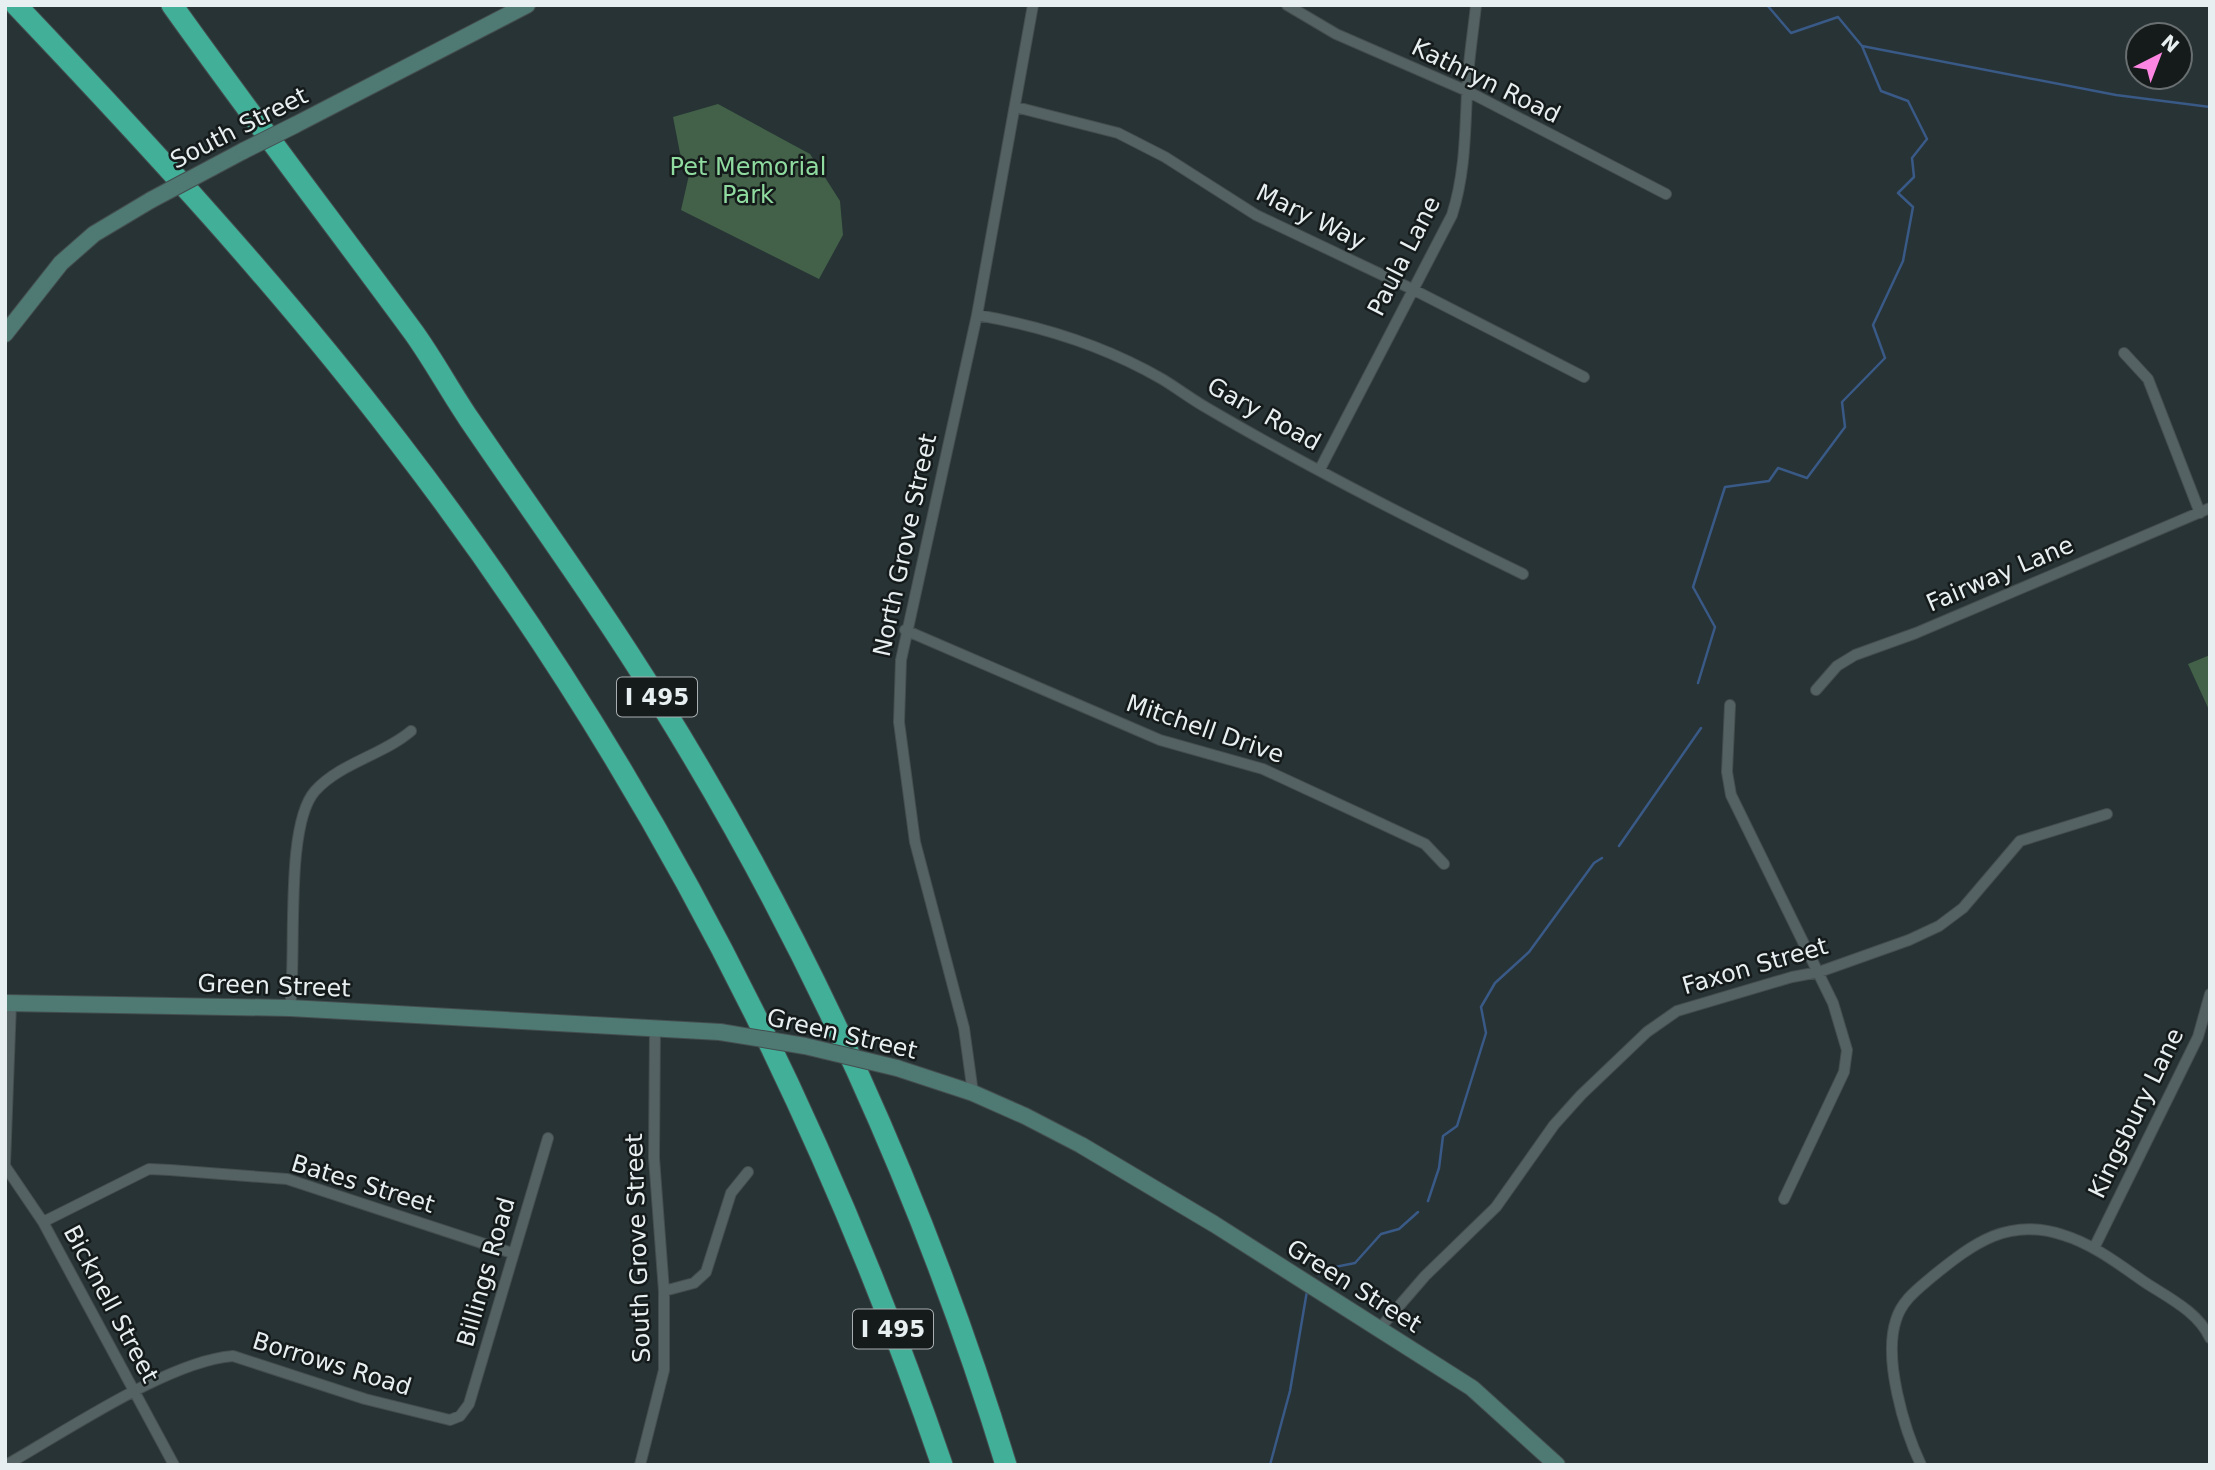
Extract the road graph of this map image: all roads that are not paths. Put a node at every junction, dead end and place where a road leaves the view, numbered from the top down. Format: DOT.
graph roads {
  1 [pos="16,5"];
  2 [pos="172,5"];
  3 [pos="527,5"];
  4 [pos="1033,5"];
  5 [pos="1287,5"];
  6 [pos="1476,5"];
  7 [pos="1467,92"];
  8 [pos="1017,107"];
  9 [pos="1666,194"];
  10 [pos="1412,289"];
  11 [pos="977,315"];
  12 [pos="5,334"];
  13 [pos="2124,353"];
  14 [pos="1584,377"];
  15 [pos="1320,469"];
  16 [pos="2205,510"];
  17 [pos="1522,574"];
  18 [pos="905,630"];
  19 [pos="1816,690"];
  20 [pos="1730,705"];
  21 [pos="411,731"];
  22 [pos="2106,814"];
  23 [pos="1444,864"];
  24 [pos="1819,972"];
  25 [pos="2210,994"];
  26 [pos="8,1003"];
  27 [pos="290,1008"];
  28 [pos="654,1026"];
  29 [pos="973,1093"];
  30 [pos="548,1138"];
  31 [pos="5,1165"];
  32 [pos="748,1172"];
  33 [pos="1784,1199"];
  34 [pos="43,1222"];
  35 [pos="2094,1248"];
  36 [pos="512,1253"];
  37 [pos="664,1291"];
  38 [pos="955,1314"];
  39 [pos="1380,1328"];
  40 [pos="2210,1338"];
  41 [pos="134,1392"];
  42 [pos="918,1396"];
  43 [pos="460,1416"];
  44 [pos="6,1465"];
  45 [pos="174,1465"];
  46 [pos="640,1465"];
  47 [pos="935,1465"];
  48 [pos="942,1465"];
  49 [pos="1006,1465"];
  50 [pos="1019,1465"];
  51 [pos="1557,1465"];
  52 [pos="1921,1465"];
  1 -- 42 [label="highway, I 495"];
  2 -- 38 [label="highway, I 495"];
  3 -- 12 [label="main road, South Street, bridge"];
  4 -- 8 [label="street, North Grove Street"];
  5 -- 7 [label="street, Kathryn Road"];
  6 -- 7 [label="street, Paula Lane"];
  7 -- 9 [label="street, Kathryn Road"];
  7 -- 10 [label="street, Paula Lane"];
  8 -- 10 [label="street, Mary Way"];
  8 -- 11 [label="street, North Grove Street"];
  10 -- 14 [label="street, Mary Way"];
  10 -- 15 [label="street, Paula Lane"];
  11 -- 15 [label="street, Gary Road"];
  11 -- 18 [label="street, North Grove Street"];
  13 -- 16 [label="street"];
  15 -- 17 [label="street, Gary Road"];
  16 -- 19 [label="street, Fairway Lane"];
  18 -- 23 [label="street, Mitchell Drive"];
  18 -- 29 [label="street, North Grove Street"];
  20 -- 24 [label="street"];
  21 -- 27 [label="street"];
  22 -- 24 [label="street, Faxon Street"];
  24 -- 33 [label="street"];
  24 -- 39 [label="street, Faxon Street"];
  25 -- 35 [label="street, Kingsbury Lane"];
  26 -- 27 [label="main road, Green Street"];
  26 -- 31 [label="street, Bicknell Street"];
  27 -- 28 [label="main road, Green Street"];
  28 -- 29 [label="main road, Green Street, bridge"];
  28 -- 37 [label="street, South Grove Street"];
  29 -- 39 [label="main road, Green Street"];
  30 -- 36 [label="street, Billings Road"];
  31 -- 34 [label="street, Bicknell Street"];
  32 -- 37 [label="street"];
  34 -- 36 [label="street, Bates Street"];
  34 -- 41 [label="street, Bicknell Street"];
  35 -- 40 [label="street"];
  35 -- 52 [label="street"];
  36 -- 43 [label="street, Billings Road"];
  37 -- 46 [label="street, South Grove Street"];
  38 -- 49 [label="highway, I 495"];
  38 -- 50 [label="highway"];
  39 -- 51 [label="main road, Green Street"];
  41 -- 43 [label="street, Borrows Road"];
  41 -- 44 [label="street, Borrows Road"];
  41 -- 45 [label="street, Bicknell Street"];
  42 -- 47 [label="highway"];
  42 -- 48 [label="highway, I 495"];
}
